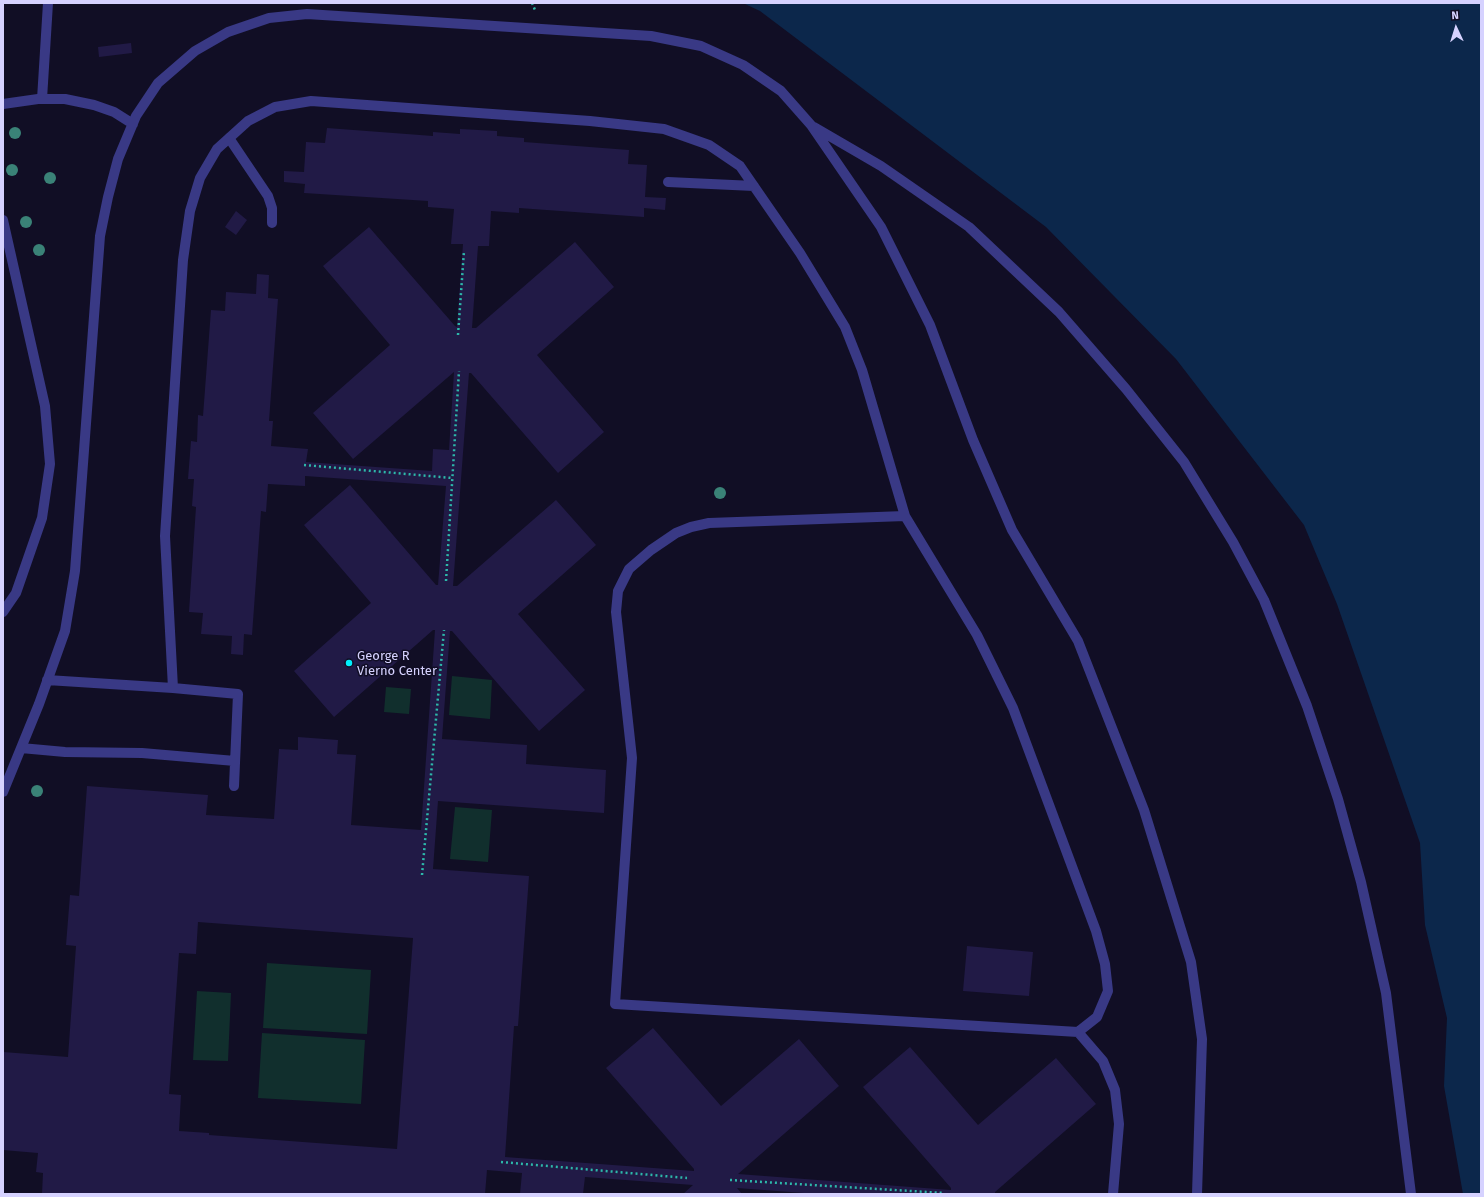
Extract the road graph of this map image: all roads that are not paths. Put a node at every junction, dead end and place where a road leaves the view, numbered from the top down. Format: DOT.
graph roads {
  1 [pos="48,3"];
  2 [pos="42,99"];
  3 [pos="3,104"];
  4 [pos="133,124"];
  5 [pos="811,125"];
  6 [pos="229,138"];
  7 [pos="668,182"];
  8 [pos="754,186"];
  9 [pos="3,220"];
  10 [pos="272,223"];
  11 [pos="905,516"];
  12 [pos="3,612"];
  13 [pos="47,680"];
  14 [pos="173,688"];
  15 [pos="21,748"];
  16 [pos="235,761"];
  17 [pos="234,786"];
  18 [pos="3,792"];
  19 [pos="1078,1032"];
  20 [pos="1113,1194"];
  21 [pos="1197,1194"];
  22 [pos="1411,1194"];
  1 -- 2 [label="lane"];
  2 -- 3 [label="lane"];
  2 -- 4 [label="lane"];
  4 -- 5 [label="lane"];
  4 -- 13 [label="lane"];
  5 -- 21 [label="lane"];
  5 -- 22 [label="lane"];
  6 -- 8 [label="lane"];
  6 -- 10 [label="lane"];
  6 -- 14 [label="lane"];
  7 -- 8 [label="lane"];
  8 -- 11 [label="lane"];
  9 -- 12 [label="lane"];
  11 -- 19 [label="lane"];
  11 -- 19 [label="lane"];
  13 -- 14 [label="lane"];
  13 -- 15 [label="lane"];
  14 -- 16 [label="lane"];
  15 -- 16 [label="lane"];
  15 -- 18 [label="lane"];
  16 -- 17 [label="lane"];
  19 -- 20 [label="lane"];
}
